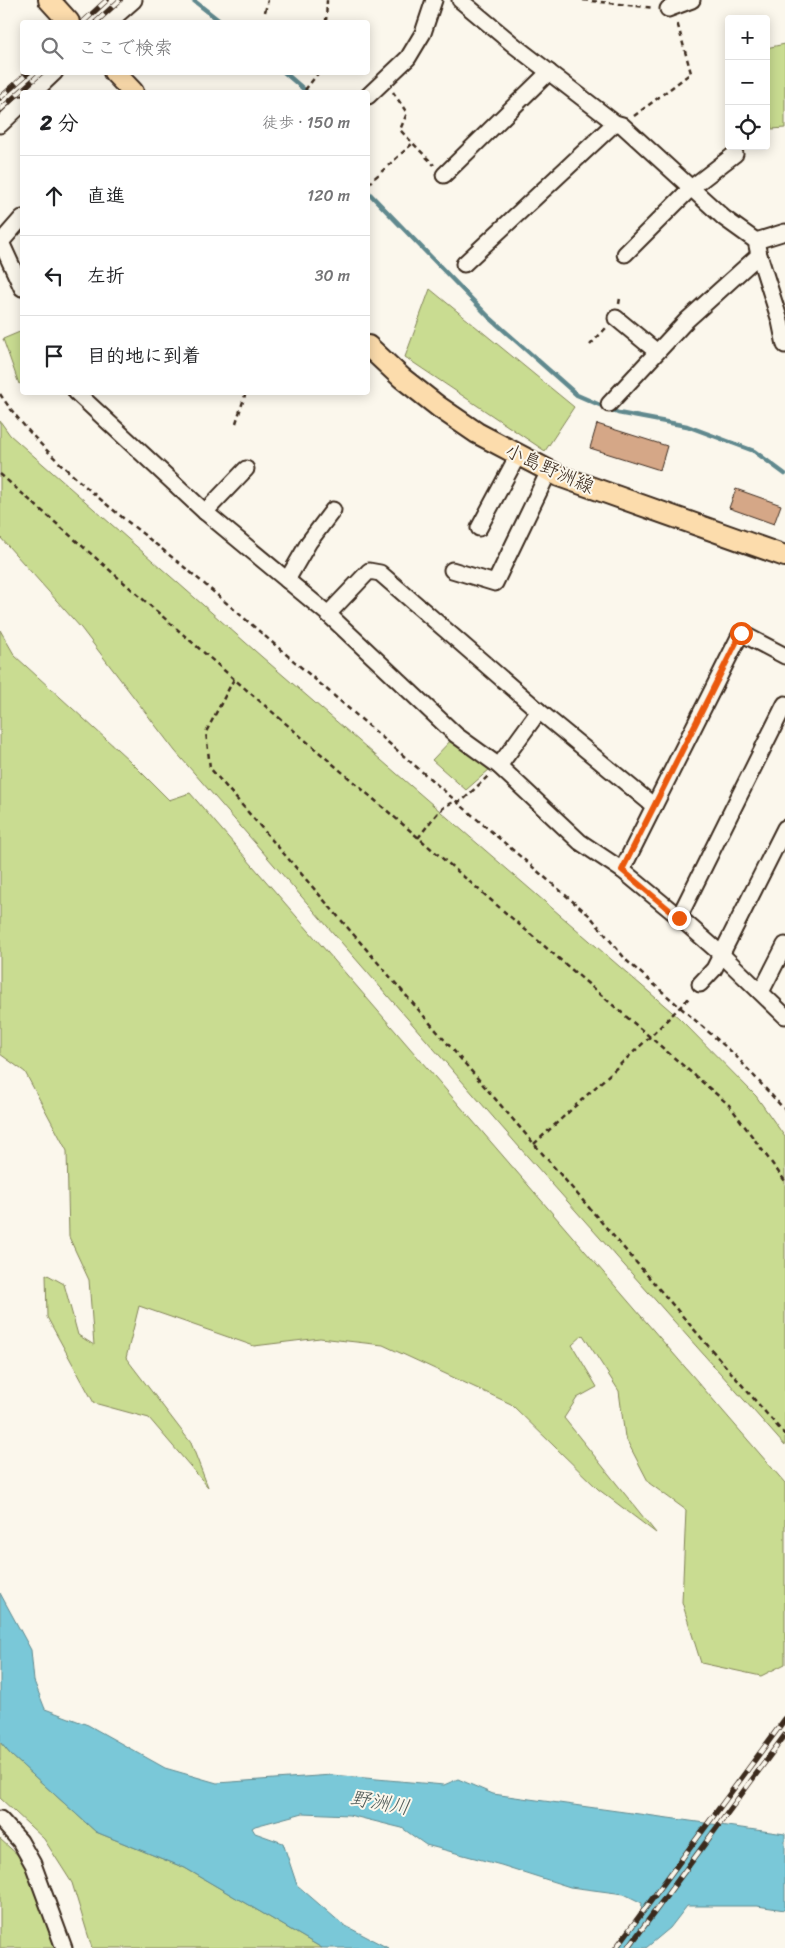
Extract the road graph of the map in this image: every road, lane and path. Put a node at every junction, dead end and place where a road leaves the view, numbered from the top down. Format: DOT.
graph roads {
  1 [pos="49,0"];
  2 [pos="134,0"];
  3 [pos="268,0"];
  4 [pos="327,0"];
  5 [pos="434,0"];
  6 [pos="460,0"];
  7 [pos="583,0"];
  8 [pos="692,0"];
  9 [pos="671,9"];
  10 [pos="265,12"];
  11 [pos="67,20"];
  12 [pos="111,20"];
  13 [pos="326,20"];
  14 [pos="549,72"];
  15 [pos="52,75"];
  16 [pos="117,75"];
  17 [pos="317,75"];
  18 [pos="385,80"];
  19 [pos="36,90"];
  20 [pos="131,90"];
  21 [pos="305,90"];
  22 [pos="370,94"];
  23 [pos="20,106"];
  24 [pos="618,124"];
  25 [pos="0,125"];
  26 [pos="413,143"];
  27 [pos="735,154"];
  28 [pos="444,175"];
  29 [pos="370,182"];
  30 [pos="691,188"];
  31 [pos="20,220"];
  32 [pos="785,232"];
  33 [pos="0,241"];
  34 [pos="757,248"];
  35 [pos="625,254"];
  36 [pos="464,264"];
  37 [pos="20,284"];
  38 [pos="616,318"];
  39 [pos="783,321"];
  40 [pos="785,345"];
  41 [pos="370,348"];
  42 [pos="657,352"];
  43 [pos="0,394"];
  44 [pos="79,395"];
  45 [pos="245,395"];
  46 [pos="609,404"];
  47 [pos="236,423"];
  48 [pos="518,455"];
  49 [pos="246,468"];
  50 [pos="549,471"];
  51 [pos="0,474"];
  52 [pos="334,510"];
  53 [pos="204,512"];
  54 [pos="479,528"];
  55 [pos="785,556"];
  56 [pos="452,570"];
  57 [pos="288,580"];
  58 [pos="328,614"];
  59 [pos="785,656"];
  60 [pos="234,679"];
  61 [pos="785,704"];
  62 [pos="539,711"];
  63 [pos="499,766"];
  64 [pos="454,800"];
  65 [pos="654,806"];
  66 [pos="785,828"];
  67 [pos="418,838"];
  68 [pos="622,870"];
  69 [pos="679,918"];
  70 [pos="785,945"];
  71 [pos="721,954"];
  72 [pos="696,989"];
  73 [pos="761,992"];
  74 [pos="681,1006"];
  75 [pos="785,1016"];
  76 [pos="651,1036"];
  77 [pos="785,1110"];
  78 [pos="534,1144"];
  79 [pos="785,1181"];
  80 [pos="785,1435"];
  81 [pos="0,1819"];
  82 [pos="64,1948"];
  1 -- 11 [label="main road"];
  2 -- 12 [label="street"];
  3 -- 10 [label="path"];
  4 -- 13 [label="path"];
  5 -- 18 [label="street"];
  6 -- 14 [label="street"];
  7 -- 9 [label="path"];
  8 -- 9 [label="street"];
  9 -- 24 [label="path"];
  14 -- 24 [label="street"];
  14 -- 28 [label="street"];
  15 -- 19 [label="street"];
  16 -- 20 [label="main road"];
  17 -- 21 [label="path"];
  18 -- 22 [label="street"];
  18 -- 26 [label="path"];
  23 -- 25 [label="street"];
  24 -- 30 [label="street"];
  24 -- 36 [label="street"];
  26 -- 28 [label="path"];
  26 -- 29 [label="path"];
  27 -- 30 [label="street"];
  30 -- 34 [label="street"];
  30 -- 35 [label="street"];
  31 -- 33 [label="street"];
  32 -- 34 [label="street"];
  33 -- 37 [label="street"];
  34 -- 39 [label="street"];
  34 -- 42 [label="street"];
  38 -- 42 [label="street"];
  39 -- 40 [label="street"];
  41 -- 48 [label="main road, 小島野洲線"];
  42 -- 46 [label="street"];
  43 -- 64 [label="path"];
  44 -- 53 [label="street"];
  45 -- 47 [label="path"];
  48 -- 50 [label="main road, 小島野洲線"];
  48 -- 54 [label="street"];
  49 -- 53 [label="street"];
  50 -- 55 [label="main road, 小島野洲線"];
  50 -- 56 [label="street"];
  51 -- 60 [label="path"];
  52 -- 57 [label="street"];
  53 -- 57 [label="street"];
  57 -- 58 [label="street"];
  58 -- 62 [label="street"];
  58 -- 63 [label="street"];
  59 -- 65 [label="street"];
  60 -- 67 [label="path"];
  60 -- 78 [label="path"];
  61 -- 69 [label="street"];
  62 -- 63 [label="street"];
  62 -- 65 [label="street"];
  63 -- 64 [label="path"];
  63 -- 68 [label="street"];
  64 -- 67 [label="path"];
  64 -- 74 [label="path"];
  65 -- 68 [label="street"];
  66 -- 71 [label="street"];
  67 -- 76 [label="path"];
  68 -- 69 [label="street"];
  69 -- 71 [label="street"];
  70 -- 73 [label="street"];
  71 -- 72 [label="street"];
  71 -- 73 [label="street"];
  72 -- 74 [label="path"];
  73 -- 75 [label="street"];
  74 -- 76 [label="path"];
  74 -- 77 [label="path"];
  76 -- 78 [label="path"];
  76 -- 79 [label="path"];
  78 -- 80 [label="path"];
  81 -- 82 [label="street"];
}
